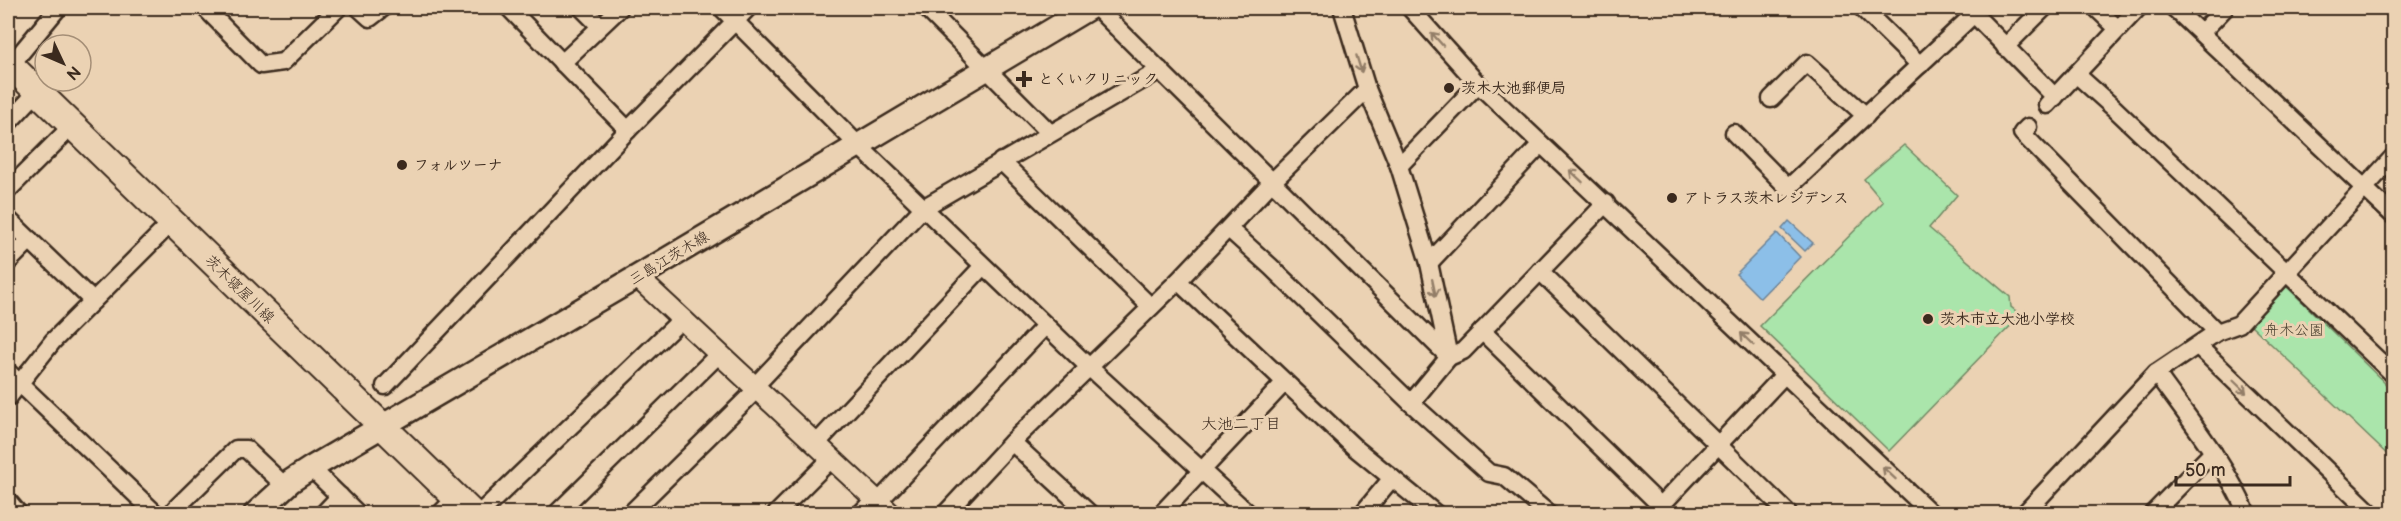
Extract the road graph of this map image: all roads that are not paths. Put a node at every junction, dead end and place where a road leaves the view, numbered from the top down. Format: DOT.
graph roads {
  1 [pos="205,8"];
  2 [pos="338,8"];
  3 [pos="359,8"];
  4 [pos="383,8"];
  5 [pos="509,8"];
  6 [pos="582,8"];
  7 [pos="620,8"];
  8 [pos="722,8"];
  9 [pos="748,8"];
  10 [pos="926,8"];
  11 [pos="1089,8"];
  12 [pos="1097,8"];
  13 [pos="1342,8"];
  14 [pos="1410,8"];
  15 [pos="1862,8"];
  16 [pos="2044,8"];
  17 [pos="2096,8"];
  18 [pos="2138,8"];
  19 [pos="2174,8"];
  20 [pos="2225,8"];
  21 [pos="54,10"];
  22 [pos="1971,11"];
  23 [pos="735,20"];
  24 [pos="600,26"];
  25 [pos="2117,28"];
  26 [pos="2201,33"];
  27 [pos="2005,47"];
  28 [pos="562,63"];
  29 [pos="9,64"];
  30 [pos="1920,66"];
  31 [pos="986,69"];
  32 [pos="1160,70"];
  33 [pos="2076,74"];
  34 [pos="1478,84"];
  35 [pos="33,88"];
  36 [pos="1367,89"];
  37 [pos="36,93"];
  38 [pos="38,93"];
  39 [pos="1771,99"];
  40 [pos="1866,116"];
  41 [pos="8,123"];
  42 [pos="72,126"];
  43 [pos="2028,127"];
  44 [pos="628,130"];
  45 [pos="1050,133"];
  46 [pos="1734,133"];
  47 [pos="1541,144"];
  48 [pos="858,145"];
  49 [pos="2394,156"];
  50 [pos="1001,161"];
  51 [pos="1399,166"];
  52 [pos="1272,182"];
  53 [pos="2364,188"];
  54 [pos="8,190"];
  55 [pos="1606,203"];
  56 [pos="923,208"];
  57 [pos="2394,216"];
  58 [pos="8,219"];
  59 [pos="171,223"];
  60 [pos="1229,230"];
  61 [pos="30,240"];
  62 [pos="8,262"];
  63 [pos="1429,263"];
  64 [pos="983,266"];
  65 [pos="1540,271"];
  66 [pos="2287,274"];
  67 [pos="637,277"];
  68 [pos="1178,281"];
  69 [pos="93,301"];
  70 [pos="1151,307"];
  71 [pos="682,319"];
  72 [pos="1045,326"];
  73 [pos="1482,331"];
  74 [pos="2217,333"];
  75 [pos="2198,346"];
  76 [pos="719,354"];
  77 [pos="1449,357"];
  78 [pos="1090,368"];
  79 [pos="2156,374"];
  80 [pos="1784,375"];
  81 [pos="2394,375"];
  82 [pos="13,378"];
  83 [pos="1285,382"];
  84 [pos="385,386"];
  85 [pos="755,388"];
  86 [pos="8,398"];
  87 [pos="1411,403"];
  88 [pos="381,425"];
  89 [pos="1012,442"];
  90 [pos="816,444"];
  91 [pos="1718,445"];
  92 [pos="2212,452"];
  93 [pos="832,458"];
  94 [pos="311,468"];
  95 [pos="1203,471"];
  96 [pos="1392,478"];
  97 [pos="285,486"];
  98 [pos="340,496"];
  99 [pos="8,501"];
  100 [pos="882,504"];
  101 [pos="457,508"];
  102 [pos="1657,509"];
  103 [pos="175,512"];
  104 [pos="19,513"];
  105 [pos="156,513"];
  106 [pos="255,513"];
  107 [pos="323,513"];
  108 [pos="358,513"];
  109 [pos="478,513"];
  110 [pos="556,513"];
  111 [pos="630,513"];
  112 [pos="776,513"];
  113 [pos="860,513"];
  114 [pos="945,513"];
  115 [pos="1090,513"];
  116 [pos="1161,513"];
  117 [pos="1249,513"];
  118 [pos="1362,513"];
  119 [pos="1436,513"];
  120 [pos="1549,513"];
  121 [pos="1789,513"];
  122 [pos="1932,513"];
  123 [pos="2025,513"];
  124 [pos="2152,513"];
  125 [pos="2247,513"];
  126 [pos="2372,513"];
  1 -- 2 [label="street"];
  3 -- 4 [label="street"];
  5 -- 28 [label="street"];
  6 -- 24 [label="street"];
  7 -- 24 [label="street"];
  8 -- 23 [label="street"];
  9 -- 23 [label="street"];
  10 -- 31 [label="street"];
  11 -- 31 [label="main road, 三島江茨木線"];
  12 -- 32 [label="street"];
  13 -- 36 [label="street, one-way"];
  34 -- 14 [label="street, one-way"];
  15 -- 30 [label="street"];
  16 -- 27 [label="street"];
  17 -- 25 [label="street"];
  18 -- 25 [label="street"];
  19 -- 26 [label="street"];
  20 -- 26 [label="street"];
  21 -- 29 [label="street"];
  22 -- 27 [label="street"];
  22 -- 30 [label="street"];
  23 -- 44 [label="street"];
  23 -- 48 [label="street"];
  24 -- 28 [label="street"];
  25 -- 33 [label="street"];
  26 -- 53 [label="street"];
  27 -- 33 [label="street"];
  28 -- 44 [label="street"];
  29 -- 35 [label="main road, 茨木寝屋川線"];
  30 -- 40 [label="street"];
  31 -- 45 [label="street"];
  31 -- 48 [label="main road, 三島江茨木線"];
  32 -- 45 [label="street"];
  32 -- 52 [label="street"];
  33 -- 66 [label="street"];
  34 -- 47 [label="street"];
  34 -- 51 [label="street"];
  36 -- 51 [label="street"];
  36 -- 52 [label="street"];
  37 -- 41 [label="street"];
  38 -- 42 [label="main road, 茨木寝屋川線"];
  39 -- 40 [label="street"];
  40 -- 46 [label="street"];
  42 -- 54 [label="street"];
  42 -- 59 [label="main road, 茨木寝屋川線"];
  43 -- 74 [label="street"];
  44 -- 84 [label="street"];
  45 -- 50 [label="street"];
  55 -- 47 [label="street, one-way"];
  47 -- 63 [label="street"];
  48 -- 56 [label="street"];
  48 -- 67 [label="main road, 三島江茨木線"];
  49 -- 53 [label="street"];
  50 -- 56 [label="street"];
  50 -- 70 [label="street"];
  51 -- 63 [label="street"];
  52 -- 60 [label="street"];
  52 -- 77 [label="street"];
  53 -- 57 [label="street"];
  53 -- 66 [label="street"];
  55 -- 65 [label="street"];
  80 -- 55 [label="street, one-way"];
  56 -- 64 [label="street"];
  56 -- 85 [label="street"];
  58 -- 61 [label="street"];
  59 -- 69 [label="street"];
  59 -- 88 [label="main road, 茨木寝屋川線"];
  60 -- 68 [label="street"];
  60 -- 87 [label="street"];
  61 -- 62 [label="street"];
  61 -- 69 [label="street"];
  63 -- 77 [label="street, one-way"];
  64 -- 72 [label="street"];
  64 -- 90 [label="street"];
  65 -- 73 [label="street"];
  65 -- 91 [label="street"];
  66 -- 74 [label="street"];
  66 -- 81 [label="street"];
  67 -- 71 [label="street"];
  67 -- 88 [label="main road, 三島江茨木線"];
  68 -- 70 [label="street"];
  68 -- 83 [label="street"];
  69 -- 82 [label="street"];
  70 -- 78 [label="street"];
  71 -- 76 [label="street"];
  71 -- 109 [label="street"];
  72 -- 78 [label="street"];
  72 -- 100 [label="street"];
  73 -- 77 [label="street"];
  73 -- 102 [label="street"];
  74 -- 75 [label="street"];
  75 -- 79 [label="street"];
  75 -- 126 [label="street, one-way"];
  76 -- 85 [label="street"];
  76 -- 110 [label="street"];
  77 -- 87 [label="street"];
  78 -- 89 [label="street"];
  78 -- 95 [label="street"];
  79 -- 92 [label="street"];
  79 -- 123 [label="street"];
  80 -- 91 [label="street"];
  122 -- 80 [label="street, one-way"];
  82 -- 86 [label="street"];
  82 -- 105 [label="street"];
  83 -- 95 [label="street"];
  83 -- 96 [label="street"];
  85 -- 90 [label="street"];
  85 -- 111 [label="street"];
  87 -- 120 [label="street"];
  88 -- 94 [label="main road, 三島江茨木線"];
  88 -- 101 [label="main road, 茨木寝屋川線"];
  89 -- 114 [label="street"];
  89 -- 115 [label="street"];
  90 -- 93 [label="street"];
  91 -- 102 [label="street"];
  91 -- 121 [label="street"];
  92 -- 124 [label="street"];
  92 -- 125 [label="street"];
  93 -- 100 [label="street"];
  93 -- 112 [label="street"];
  94 -- 97 [label="main road, 三島江茨木線"];
  94 -- 98 [label="street"];
  95 -- 116 [label="street"];
  95 -- 117 [label="street"];
  96 -- 118 [label="street"];
  96 -- 119 [label="street"];
  97 -- 103 [label="street"];
  97 -- 106 [label="main road, 三島江茨木線"];
  98 -- 107 [label="street"];
  98 -- 108 [label="street"];
  99 -- 104 [label="street"];
  100 -- 113 [label="street"];
}
